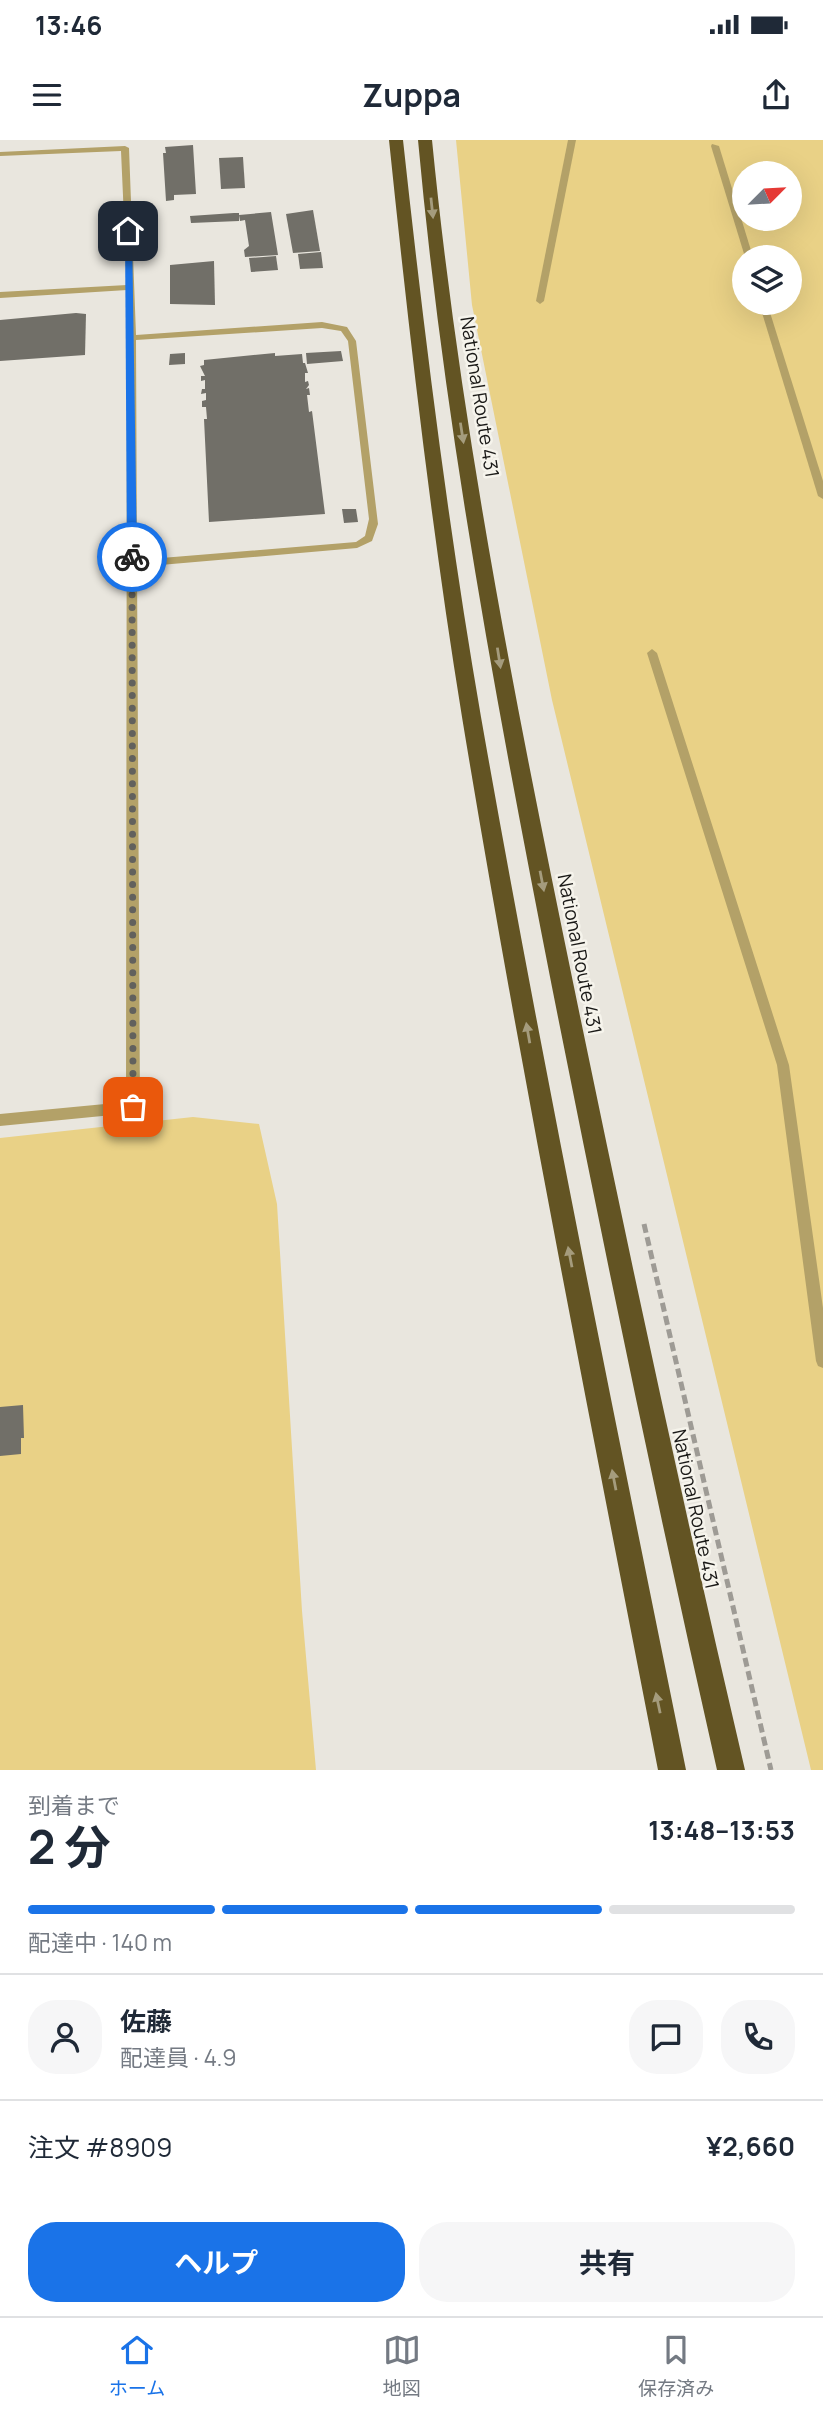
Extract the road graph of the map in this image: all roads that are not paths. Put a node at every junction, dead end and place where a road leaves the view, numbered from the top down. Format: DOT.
graph roads {
  1 [pos="396,140"];
  2 [pos="425,140"];
  3 [pos="572,140"];
  4 [pos="715,146"];
  5 [pos="0,154"];
  6 [pos="745,245"];
  7 [pos="131,287"];
  8 [pos="0,295"];
  9 [pos="540,301"];
  10 [pos="767,315"];
  11 [pos="131,338"];
  12 [pos="823,496"];
  13 [pos="132,564"];
  14 [pos="652,653"];
  15 [pos="0,1120"];
  16 [pos="823,1361"];
  17 [pos="672,1770"];
  18 [pos="731,1770"];
  17 -- 1 [label="highway, one-way"];
  2 -- 18 [label="highway, National Route 431, one-way"];
  3 -- 9 [label="lane"];
  4 -- 6 [label="lane"];
  5 -- 7 [label="lane"];
  7 -- 8 [label="lane"];
  7 -- 11 [label="lane"];
  10 -- 12 [label="lane"];
  11 -- 13 [label="lane"];
  11 -- 13 [label="lane"];
  13 -- 15 [label="lane"];
  14 -- 16 [label="lane"];
}
